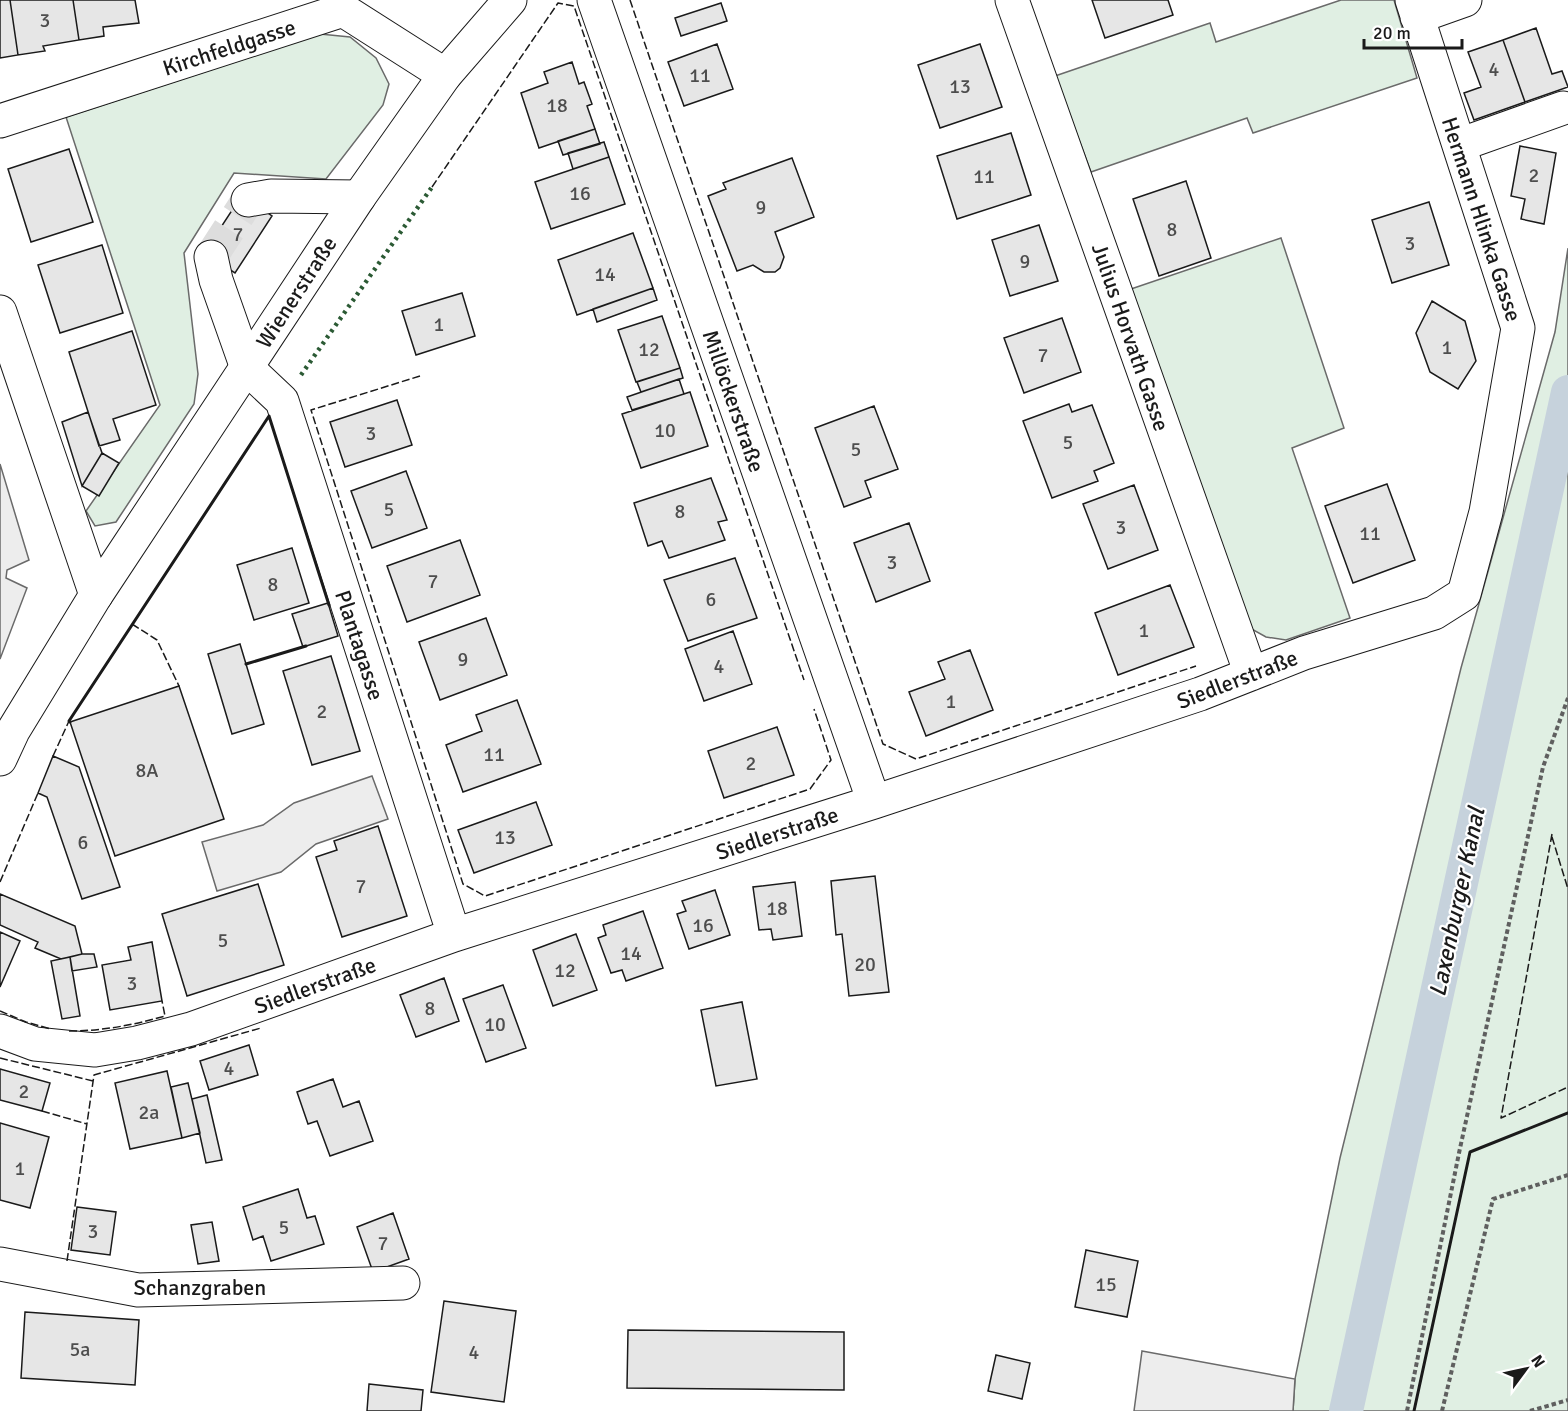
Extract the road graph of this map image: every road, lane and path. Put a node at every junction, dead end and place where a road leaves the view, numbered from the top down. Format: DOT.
graph roads {
  1 [pos="510,0"];
  2 [pos="594,0"];
  3 [pos="1012,0"];
  4 [pos="1465,0"];
  5 [pos="342,5"];
  6 [pos="1415,9"];
  7 [pos="445,75"];
  8 [pos="1563,108"];
  9 [pos="0,122"];
  10 [pos="1459,145"];
  11 [pos="359,196"];
  12 [pos="262,202"];
  13 [pos="218,269"];
  14 [pos="0,312"];
  15 [pos="247,368"];
  16 [pos="1486,513"];
  17 [pos="96,595"];
  18 [pos="1251,674"];
  19 [pos="1568,698"];
  20 [pos="0,759"];
  21 [pos="874,802"];
  22 [pos="454,935"];
  23 [pos="0,1031"];
  24 [pos="1568,1175"];
  25 [pos="0,1264"];
  26 [pos="403,1283"];
  27 [pos="1568,1400"];
  28 [pos="1407,1411"];
  29 [pos="1442,1411"];
  30 [pos="1530,1411"];
  1 -- 7 [label="street, Wienerstraße"];
  2 -- 21 [label="street, Millöckerstraße"];
  3 -- 18 [label="street, Julius Horvath Gasse"];
  4 -- 6 [label="street"];
  5 -- 7 [label="street, Kirchfeldgasse"];
  5 -- 9 [label="street, Kirchfeldgasse"];
  6 -- 10 [label="street, Hermann Hlinka Gasse"];
  7 -- 11 [label="street, Wienerstraße"];
  8 -- 10 [label="street"];
  10 -- 16 [label="street, Hermann Hlinka Gasse"];
  11 -- 12 [label="street"];
  11 -- 15 [label="street, Wienerstraße"];
  13 -- 15 [label="street"];
  14 -- 17 [label="street"];
  15 -- 17 [label="street, Wienerstraße"];
  15 -- 22 [label="street, Plantagasse"];
  16 -- 18 [label="street, Siedlerstraße"];
  17 -- 20 [label="street, Wienerstraße"];
  18 -- 21 [label="street, Siedlerstraße"];
  19 -- 28 [label="path"];
  21 -- 22 [label="street, Siedlerstraße"];
  22 -- 23 [label="street, Siedlerstraße"];
  24 -- 29 [label="path"];
  25 -- 26 [label="street, Schanzgraben"];
  27 -- 30 [label="path"];
}
